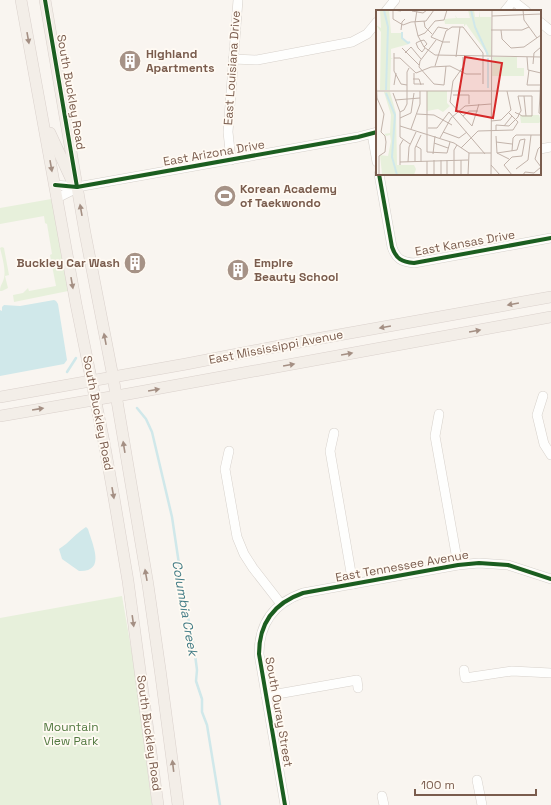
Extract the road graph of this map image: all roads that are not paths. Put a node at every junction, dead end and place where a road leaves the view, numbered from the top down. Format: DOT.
graph roads {
  1 [pos="21,0"];
  2 [pos="45,0"];
  3 [pos="238,0"];
  4 [pos="394,0"];
  5 [pos="513,0"];
  6 [pos="387,10"];
  7 [pos="506,10"];
  8 [pos="525,10"];
  9 [pos="376,23"];
  10 [pos="541,23"];
  11 [pos="551,31"];
  12 [pos="233,59"];
  13 [pos="42,117"];
  14 [pos="374,133"];
  15 [pos="551,147"];
  16 [pos="541,149"];
  17 [pos="376,152"];
  18 [pos="231,160"];
  19 [pos="379,175"];
  20 [pos="55,185"];
  21 [pos="77,188"];
  22 [pos="57,198"];
  23 [pos="551,238"];
  24 [pos="551,297"];
  25 [pos="551,317"];
  26 [pos="113,377"];
  27 [pos="91,381"];
  28 [pos="116,396"];
  29 [pos="543,396"];
  30 [pos="0,397"];
  31 [pos="96,400"];
  32 [pos="439,414"];
  33 [pos="0,416"];
  34 [pos="334,433"];
  35 [pos="229,451"];
  36 [pos="551,455"];
  37 [pos="458,565"];
  38 [pos="551,579"];
  39 [pos="353,584"];
  40 [pos="281,604"];
  41 [pos="464,670"];
  42 [pos="551,673"];
  43 [pos="358,688"];
  44 [pos="266,696"];
  45 [pos="477,780"];
  46 [pos="158,805"];
  47 [pos="178,805"];
  48 [pos="285,805"];
  49 [pos="482,805"];
  1 -- 13 [label="main road, South Buckley Road, one-way"];
  2 -- 21 [label="main road, South Buckley Road"];
  3 -- 12 [label="street, East Louisiana Drive"];
  4 -- 6 [label="street"];
  5 -- 7 [label="street"];
  5 -- 8 [label="street"];
  9 -- 12 [label="street"];
  10 -- 11 [label="street"];
  12 -- 18 [label="street, East Louisiana Drive"];
  13 -- 20 [label="main road, South Buckley Road, one-way"];
  13 -- 21 [label="main road"];
  14 -- 17 [label="street"];
  14 -- 18 [label="street, East Arizona Drive"];
  15 -- 16 [label="street"];
  18 -- 21 [label="street, East Arizona Drive"];
  19 -- 23 [label="street, East Kansas Drive"];
  20 -- 21 [label="street, East Arizona Drive"];
  20 -- 22 [label="main road, South Buckley Road"];
  21 -- 22 [label="street, East Arizona Drive"];
  26 -- 21 [label="main road, South Buckley Road, one-way"];
  22 -- 27 [label="main road, South Buckley Road, one-way"];
  24 -- 26 [label="main road, East Mississippi Avenue, one-way"];
  28 -- 25 [label="main road, East Mississippi Avenue, one-way"];
  26 -- 27 [label="main road, East Mississippi Avenue"];
  26 -- 28 [label="main road, South Buckley Road"];
  27 -- 30 [label="main road, East Mississippi Avenue"];
  27 -- 31 [label="main road, South Buckley Road"];
  28 -- 31 [label="main road, East Mississippi Avenue"];
  47 -- 28 [label="main road, South Buckley Road, one-way"];
  29 -- 36 [label="street"];
  33 -- 31 [label="main road, East Mississippi Avenue, one-way"];
  31 -- 46 [label="main road, South Buckley Road, one-way"];
  32 -- 37 [label="street"];
  34 -- 39 [label="street"];
  35 -- 40 [label="street"];
  37 -- 38 [label="street, East Tennessee Avenue"];
  37 -- 39 [label="street, East Tennessee Avenue"];
  39 -- 40 [label="street, East Tennessee Avenue"];
  40 -- 44 [label="street, South Ouray Street"];
  41 -- 42 [label="street"];
  43 -- 44 [label="street"];
  44 -- 48 [label="street, South Ouray Street"];
  45 -- 49 [label="street"];
}
